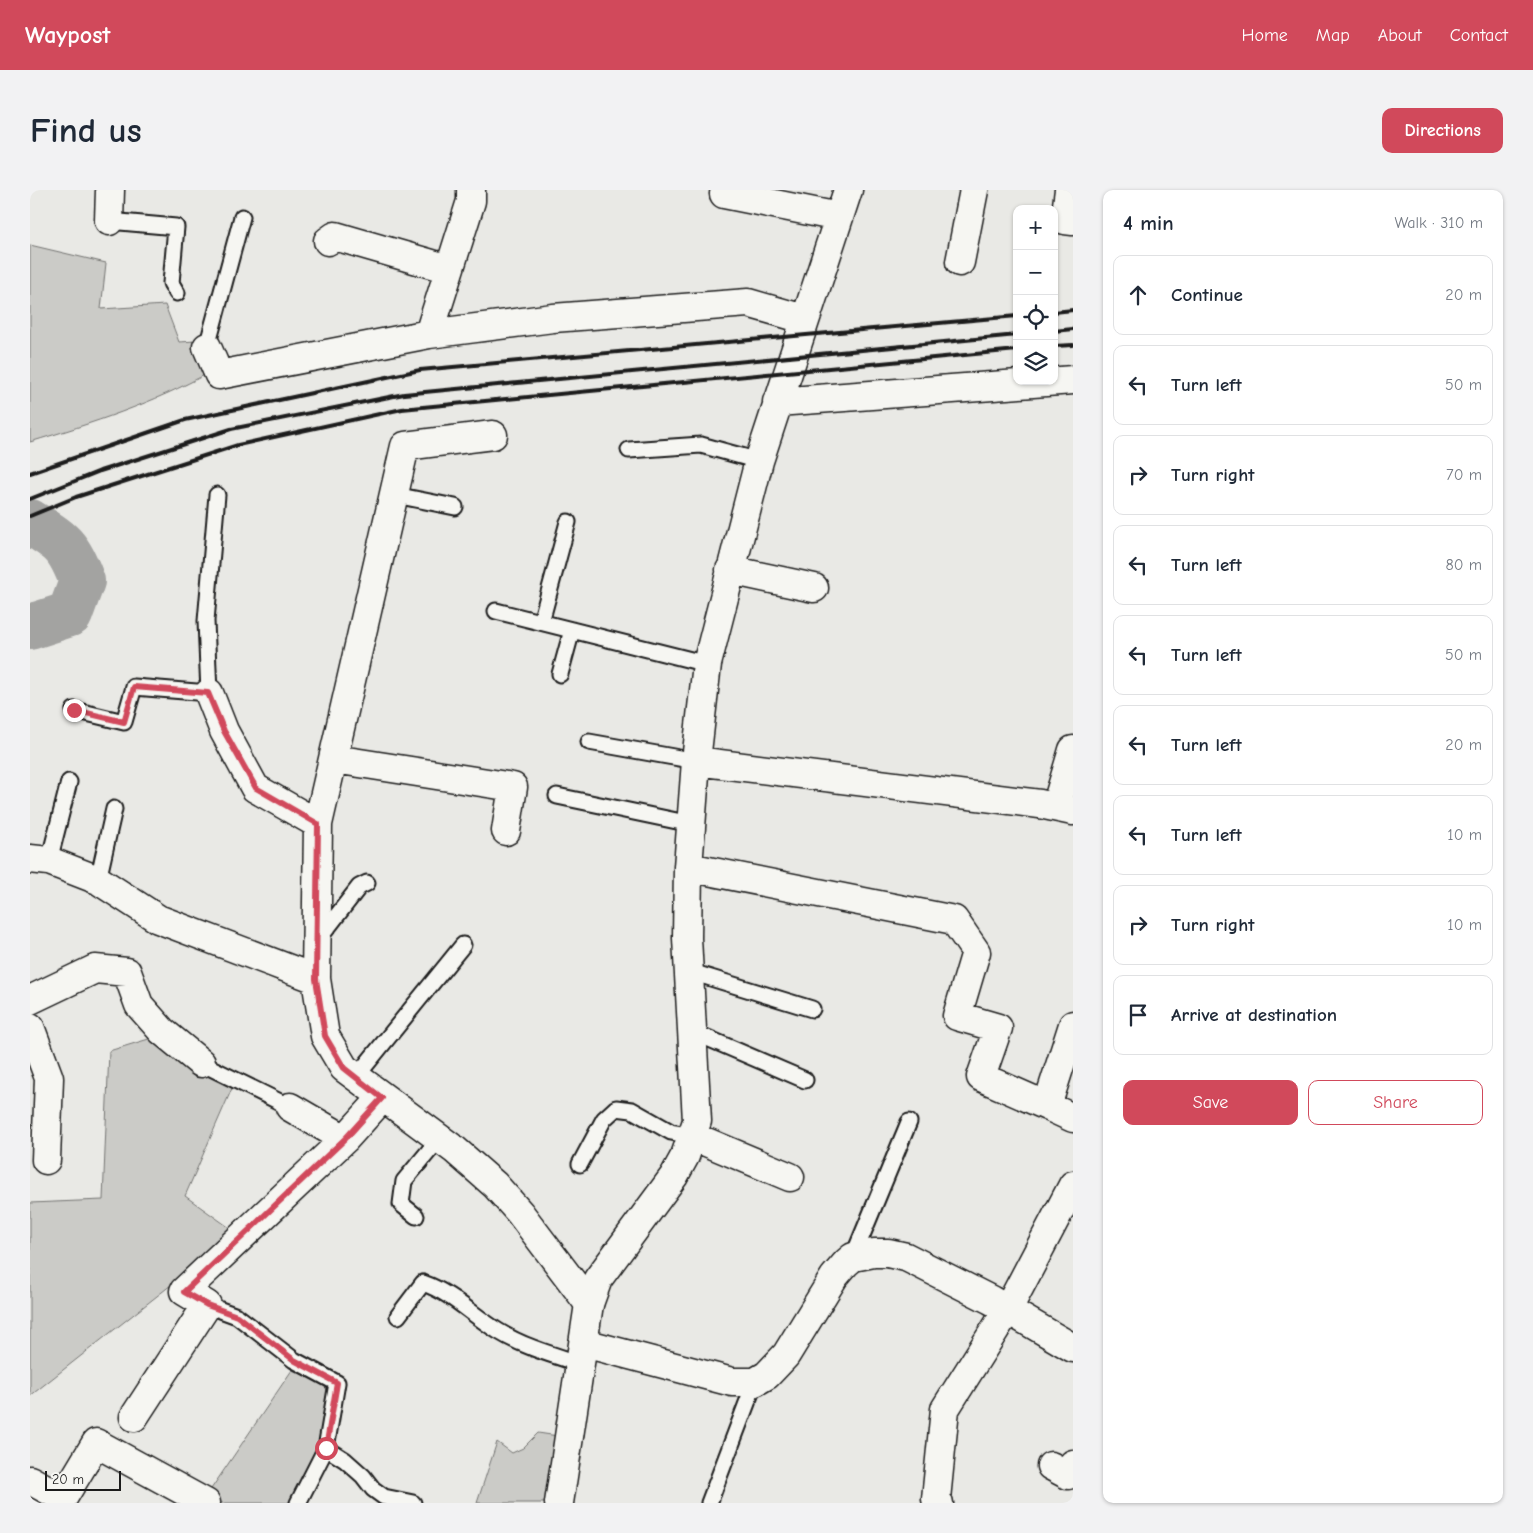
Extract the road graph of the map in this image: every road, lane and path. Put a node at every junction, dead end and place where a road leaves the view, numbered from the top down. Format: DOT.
graph roads {
  1 [pos="110,190"];
  2 [pos="470,190"];
  3 [pos="848,190"];
  4 [pos="974,190"];
  5 [pos="1069,190"];
  6 [pos="724,194"];
  7 [pos="242,217"];
  8 [pos="839,217"];
  9 [pos="109,221"];
  10 [pos="1073,221"];
  11 [pos="328,241"];
  12 [pos="960,262"];
  13 [pos="449,269"];
  14 [pos="177,293"];
  15 [pos="804,319"];
  16 [pos="429,334"];
  17 [pos="207,346"];
  18 [pos="1073,380"];
  19 [pos="777,402"];
  20 [pos="493,435"];
  21 [pos="629,450"];
  22 [pos="759,461"];
  23 [pos="217,495"];
  24 [pos="395,495"];
  25 [pos="456,507"];
  26 [pos="568,522"];
  27 [pos="730,570"];
  28 [pos="814,588"];
  29 [pos="496,611"];
  30 [pos="541,622"];
  31 [pos="572,630"];
  32 [pos="707,664"];
  33 [pos="560,674"];
  34 [pos="208,693"];
  35 [pos="74,710"];
  36 [pos="589,742"];
  37 [pos="1073,750"];
  38 [pos="334,759"];
  39 [pos="696,761"];
  40 [pos="69,782"];
  41 [pos="557,796"];
  42 [pos="114,809"];
  43 [pos="1064,809"];
  44 [pos="318,824"];
  45 [pos="691,824"];
  46 [pos="506,832"];
  47 [pos="40,859"];
  48 [pos="688,867"];
  49 [pos="98,880"];
  50 [pos="367,883"];
  51 [pos="317,941"];
  52 [pos="463,945"];
  53 [pos="688,971"];
  54 [pos="316,979"];
  55 [pos="30,1000"];
  56 [pos="812,1010"];
  57 [pos="1073,1025"];
  58 [pos="30,1027"];
  59 [pos="691,1031"];
  60 [pos="201,1063"];
  61 [pos="356,1077"];
  62 [pos="805,1080"];
  63 [pos="382,1098"];
  64 [pos="1046,1106"];
  65 [pos="290,1107"];
  66 [pos="1073,1118"];
  67 [pos="908,1122"];
  68 [pos="692,1136"];
  69 [pos="439,1138"];
  70 [pos="345,1139"];
  71 [pos="46,1160"];
  72 [pos="580,1164"];
  73 [pos="790,1177"];
  74 [pos="1073,1185"];
  75 [pos="416,1216"];
  76 [pos="853,1257"];
  77 [pos="589,1304"];
  78 [pos="207,1305"];
  79 [pos="1008,1309"];
  80 [pos="398,1316"];
  81 [pos="1073,1348"];
  82 [pos="583,1354"];
  83 [pos="756,1382"];
  84 [pos="134,1416"];
  85 [pos="326,1448"];
  86 [pos="30,1480"];
  87 [pos="206,1503"];
  88 [pos="298,1503"];
  89 [pos="413,1503"];
  90 [pos="559,1503"];
  91 [pos="709,1503"];
  92 [pos="939,1503"];
  1 -- 9 [label="street"];
  2 -- 13 [label="street"];
  3 -- 8 [label="street"];
  4 -- 12 [label="street"];
  5 -- 10 [label="street"];
  6 -- 8 [label="street"];
  7 -- 17 [label="lane"];
  8 -- 15 [label="street"];
  9 -- 14 [label="lane"];
  11 -- 13 [label="street"];
  13 -- 16 [label="street"];
  15 -- 16 [label="street"];
  15 -- 19 [label="street"];
  16 -- 17 [label="street"];
  18 -- 19 [label="street"];
  19 -- 22 [label="street"];
  20 -- 24 [label="street"];
  21 -- 22 [label="lane"];
  22 -- 27 [label="street"];
  23 -- 34 [label="lane"];
  24 -- 25 [label="lane"];
  24 -- 38 [label="street"];
  26 -- 30 [label="lane"];
  27 -- 28 [label="street"];
  27 -- 32 [label="street"];
  29 -- 30 [label="lane"];
  30 -- 31 [label="lane"];
  31 -- 32 [label="lane"];
  31 -- 33 [label="lane"];
  32 -- 39 [label="street"];
  34 -- 35 [label="lane"];
  34 -- 44 [label="street"];
  36 -- 39 [label="lane"];
  37 -- 43 [label="street"];
  38 -- 44 [label="street"];
  38 -- 46 [label="street"];
  39 -- 43 [label="street"];
  39 -- 45 [label="street"];
  40 -- 47 [label="lane"];
  41 -- 45 [label="lane"];
  42 -- 49 [label="lane"];
  44 -- 51 [label="street"];
  45 -- 48 [label="street"];
  47 -- 49 [label="street"];
  48 -- 53 [label="street"];
  48 -- 64 [label="street"];
  49 -- 54 [label="street"];
  50 -- 51 [label="lane"];
  51 -- 54 [label="street"];
  52 -- 61 [label="lane"];
  53 -- 56 [label="lane"];
  53 -- 59 [label="street"];
  54 -- 61 [label="street"];
  55 -- 60 [label="street"];
  57 -- 64 [label="street"];
  58 -- 71 [label="street"];
  59 -- 62 [label="lane"];
  59 -- 68 [label="street"];
  60 -- 65 [label="lane"];
  61 -- 63 [label="street"];
  63 -- 69 [label="street"];
  63 -- 70 [label="street"];
  64 -- 66 [label="street"];
  65 -- 70 [label="street"];
  67 -- 76 [label="lane"];
  68 -- 72 [label="lane"];
  68 -- 73 [label="street"];
  68 -- 77 [label="street"];
  69 -- 75 [label="lane"];
  69 -- 77 [label="street"];
  70 -- 78 [label="street"];
  74 -- 79 [label="street"];
  76 -- 79 [label="street"];
  76 -- 83 [label="street"];
  77 -- 82 [label="street"];
  78 -- 84 [label="street"];
  78 -- 85 [label="lane"];
  79 -- 81 [label="street"];
  79 -- 92 [label="street"];
  80 -- 82 [label="lane"];
  82 -- 83 [label="street"];
  82 -- 90 [label="street"];
  83 -- 91 [label="lane"];
  85 -- 88 [label="lane"];
  85 -- 89 [label="lane"];
  86 -- 87 [label="street"];
}
